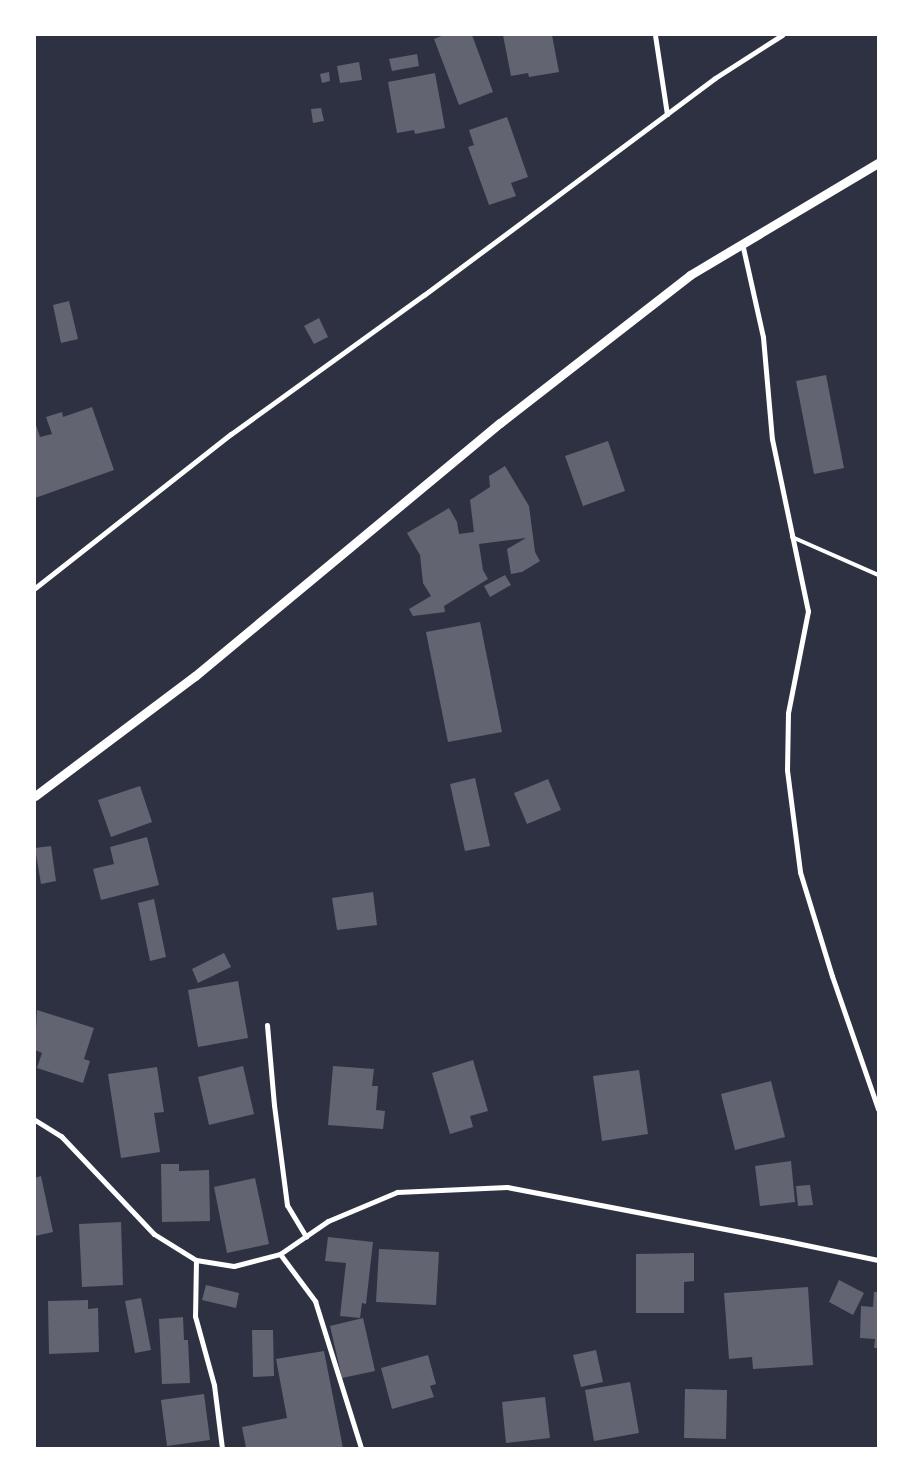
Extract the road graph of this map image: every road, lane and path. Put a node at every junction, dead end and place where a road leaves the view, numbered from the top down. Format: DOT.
graph roads {
  1 [pos="655,35"];
  2 [pos="782,35"];
  3 [pos="667,114"];
  4 [pos="878,163"];
  5 [pos="742,244"];
  6 [pos="792,537"];
  7 [pos="878,575"];
  8 [pos="35,588"];
  9 [pos="35,796"];
  10 [pos="267,1024"];
  11 [pos="878,1109"];
  12 [pos="35,1120"];
  13 [pos="306,1236"];
  14 [pos="280,1254"];
  15 [pos="196,1260"];
  16 [pos="878,1260"];
  17 [pos="222,1448"];
  18 [pos="361,1448"];
  1 -- 3 [label="street"];
  2 -- 3 [label="street"];
  3 -- 8 [label="street"];
  4 -- 5 [label="street"];
  5 -- 6 [label="street"];
  5 -- 9 [label="street"];
  6 -- 7 [label="lane"];
  6 -- 11 [label="street"];
  10 -- 13 [label="street"];
  12 -- 15 [label="street"];
  13 -- 14 [label="street"];
  13 -- 16 [label="street"];
  14 -- 15 [label="street"];
  14 -- 18 [label="street"];
  15 -- 17 [label="street"];
}
